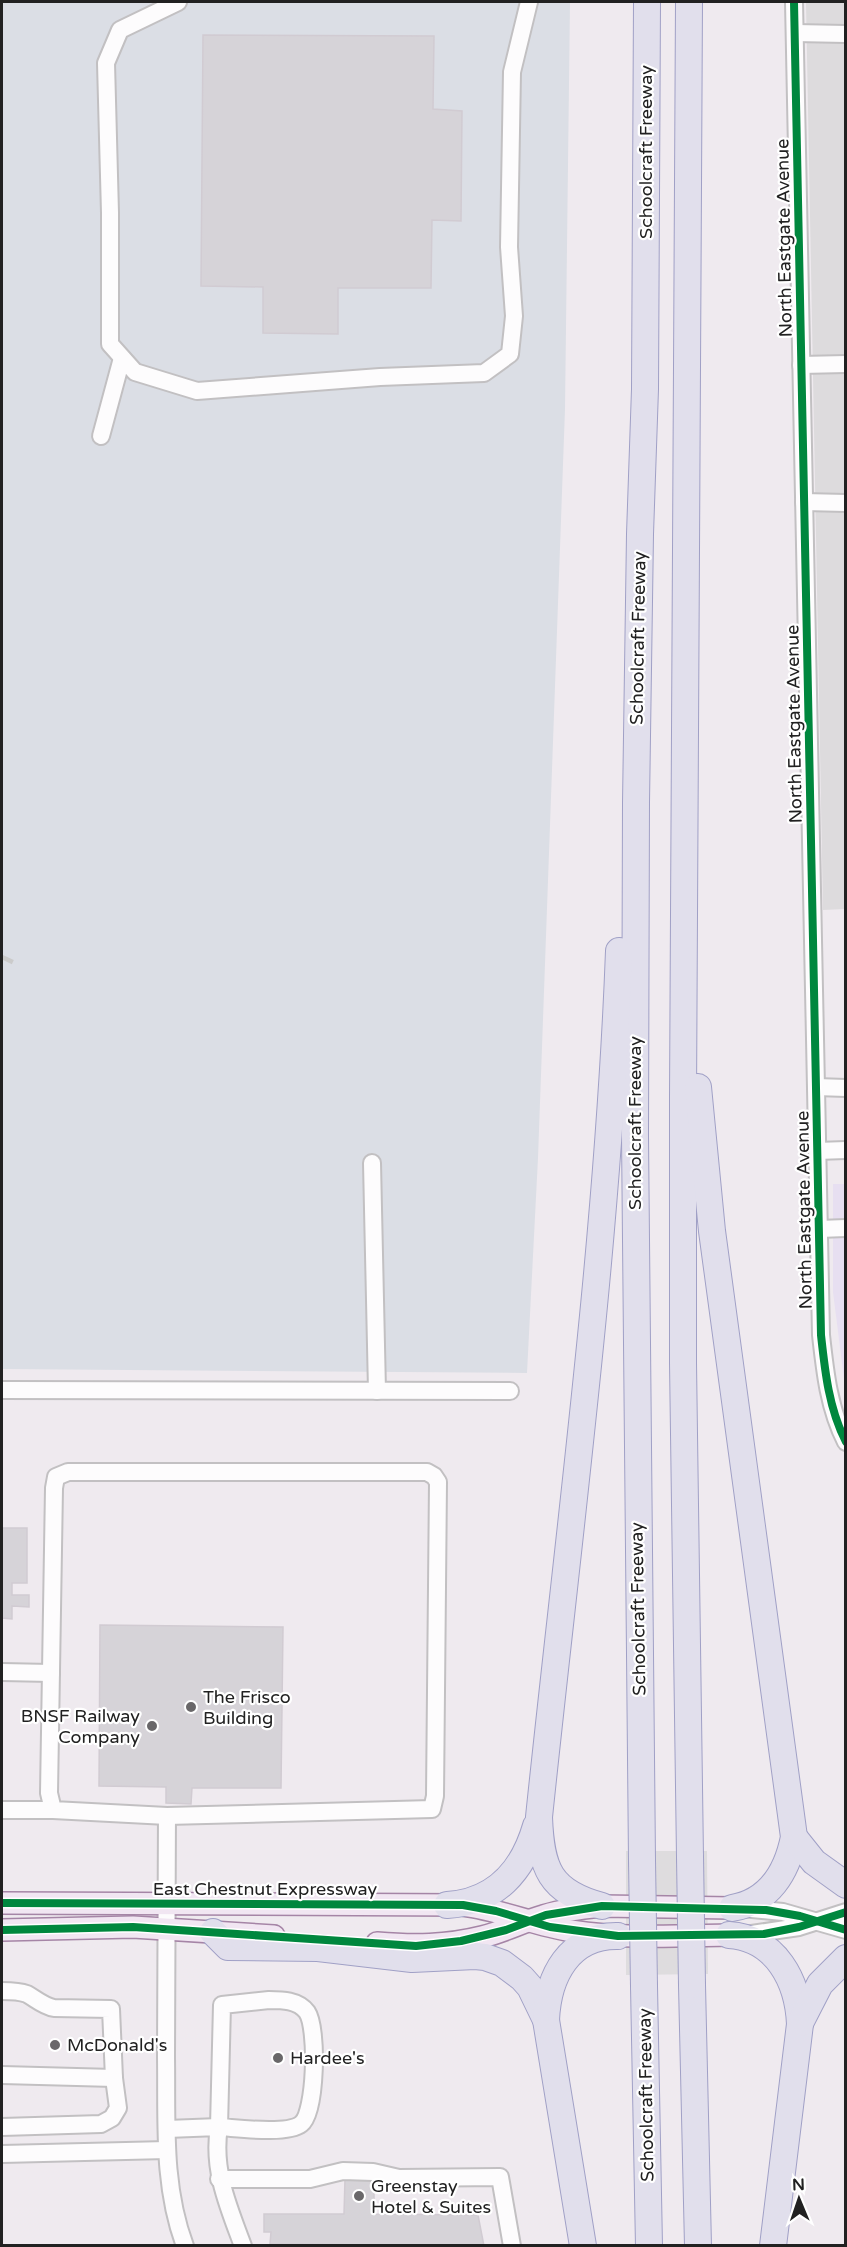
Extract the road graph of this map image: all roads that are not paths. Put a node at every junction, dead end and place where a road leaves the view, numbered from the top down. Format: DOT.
graph roads {
  1 [pos="178,2"];
  2 [pos="529,2"];
  3 [pos="647,2"];
  4 [pos="689,2"];
  5 [pos="794,2"];
  6 [pos="795,33"];
  7 [pos="846,34"];
  8 [pos="123,358"];
  9 [pos="846,364"];
  10 [pos="801,365"];
  11 [pos="101,436"];
  12 [pos="804,502"];
  13 [pos="846,503"];
  14 [pos="683,783"];
  15 [pos="636,803"];
  16 [pos="816,1087"];
  17 [pos="846,1088"];
  18 [pos="846,1150"];
  19 [pos="817,1151"];
  20 [pos="372,1163"];
  21 [pos="846,1228"];
  22 [pos="819,1229"];
  23 [pos="2,1390"];
  24 [pos="378,1390"];
  25 [pos="510,1391"];
  26 [pos="846,1442"];
  27 [pos="2,1672"];
  28 [pos="51,1673"];
  29 [pos="2,1810"];
  30 [pos="53,1810"];
  31 [pos="167,1815"];
  32 [pos="538,1817"];
  33 [pos="794,1838"];
  34 [pos="846,1885"];
  35 [pos="2,1903"];
  36 [pos="165,1904"];
  37 [pos="447,1905"];
  38 [pos="602,1906"];
  39 [pos="732,1908"];
  40 [pos="846,1912"];
  41 [pos="527,1921"];
  42 [pos="816,1922"];
  43 [pos="165,1929"];
  44 [pos="2,1930"];
  45 [pos="846,1930"];
  46 [pos="213,1932"];
  47 [pos="729,1935"];
  48 [pos="618,1936"];
  49 [pos="846,1958"];
  50 [pos="2,1991"];
  51 [pos="546,2020"];
  52 [pos="800,2024"];
  53 [pos="2,2075"];
  54 [pos="114,2078"];
  55 [pos="2,2127"];
  56 [pos="219,2127"];
  57 [pos="167,2129"];
  58 [pos="167,2150"];
  59 [pos="2,2154"];
  60 [pos="219,2179"];
  61 [pos="185,2246"];
  62 [pos="243,2246"];
  63 [pos="512,2246"];
  64 [pos="583,2246"];
  65 [pos="649,2246"];
  66 [pos="698,2246"];
  67 [pos="773,2246"];
  1 -- 8 [label="street"];
  2 -- 8 [label="street"];
  3 -- 15 [label="highway, Schoolcraft Freeway"];
  4 -- 14 [label="highway"];
  5 -- 6 [label="street, North Eastgate Avenue"];
  6 -- 7 [label="street"];
  6 -- 10 [label="street, North Eastgate Avenue"];
  8 -- 11 [label="street"];
  9 -- 10 [label="street"];
  10 -- 12 [label="street, North Eastgate Avenue"];
  12 -- 13 [label="street"];
  12 -- 16 [label="street, North Eastgate Avenue"];
  14 -- 33 [label="highway"];
  14 -- 66 [label="highway, bridge"];
  15 -- 32 [label="highway"];
  15 -- 65 [label="highway, Schoolcraft Freeway, bridge"];
  16 -- 17 [label="street"];
  16 -- 19 [label="street, North Eastgate Avenue"];
  18 -- 19 [label="street"];
  19 -- 22 [label="street, North Eastgate Avenue"];
  20 -- 24 [label="street"];
  21 -- 22 [label="street"];
  22 -- 26 [label="street, North Eastgate Avenue"];
  23 -- 24 [label="street"];
  24 -- 25 [label="street"];
  27 -- 28 [label="street"];
  28 -- 30 [label="street"];
  28 -- 31 [label="street"];
  29 -- 30 [label="street"];
  30 -- 31 [label="street"];
  31 -- 36 [label="street"];
  32 -- 37 [label="highway"];
  32 -- 38 [label="highway"];
  33 -- 34 [label="highway"];
  33 -- 39 [label="highway"];
  35 -- 36 [label="main road, East Chestnut Expressway"];
  36 -- 37 [label="main road, East Chestnut Expressway"];
  36 -- 43 [label="street"];
  37 -- 41 [label="main road, East Chestnut Expressway"];
  38 -- 39 [label="main road, East Chestnut Expressway"];
  38 -- 41 [label="main road, East Chestnut Expressway"];
  39 -- 42 [label="street, East Chestnut Expressway"];
  40 -- 42 [label="street, East Chestnut Expressway"];
  41 -- 46 [label="main road, East Chestnut Expressway"];
  41 -- 48 [label="main road, East Chestnut Expressway"];
  42 -- 45 [label="street, East Chestnut Expressway"];
  42 -- 47 [label="street, East Chestnut Expressway"];
  43 -- 44 [label="main road, East Chestnut Expressway"];
  43 -- 46 [label="main road, East Chestnut Expressway"];
  43 -- 57 [label="street"];
  46 -- 51 [label="highway"];
  47 -- 48 [label="main road, East Chestnut Expressway"];
  47 -- 52 [label="highway"];
  48 -- 51 [label="highway"];
  49 -- 52 [label="highway"];
  50 -- 54 [label="street"];
  51 -- 64 [label="highway"];
  52 -- 67 [label="highway"];
  53 -- 54 [label="street"];
  54 -- 55 [label="street"];
  56 -- 56 [label="street"];
  56 -- 57 [label="street"];
  56 -- 60 [label="street"];
  57 -- 58 [label="street"];
  58 -- 59 [label="street"];
  58 -- 61 [label="street"];
  60 -- 62 [label="street"];
  60 -- 63 [label="street"];
}
